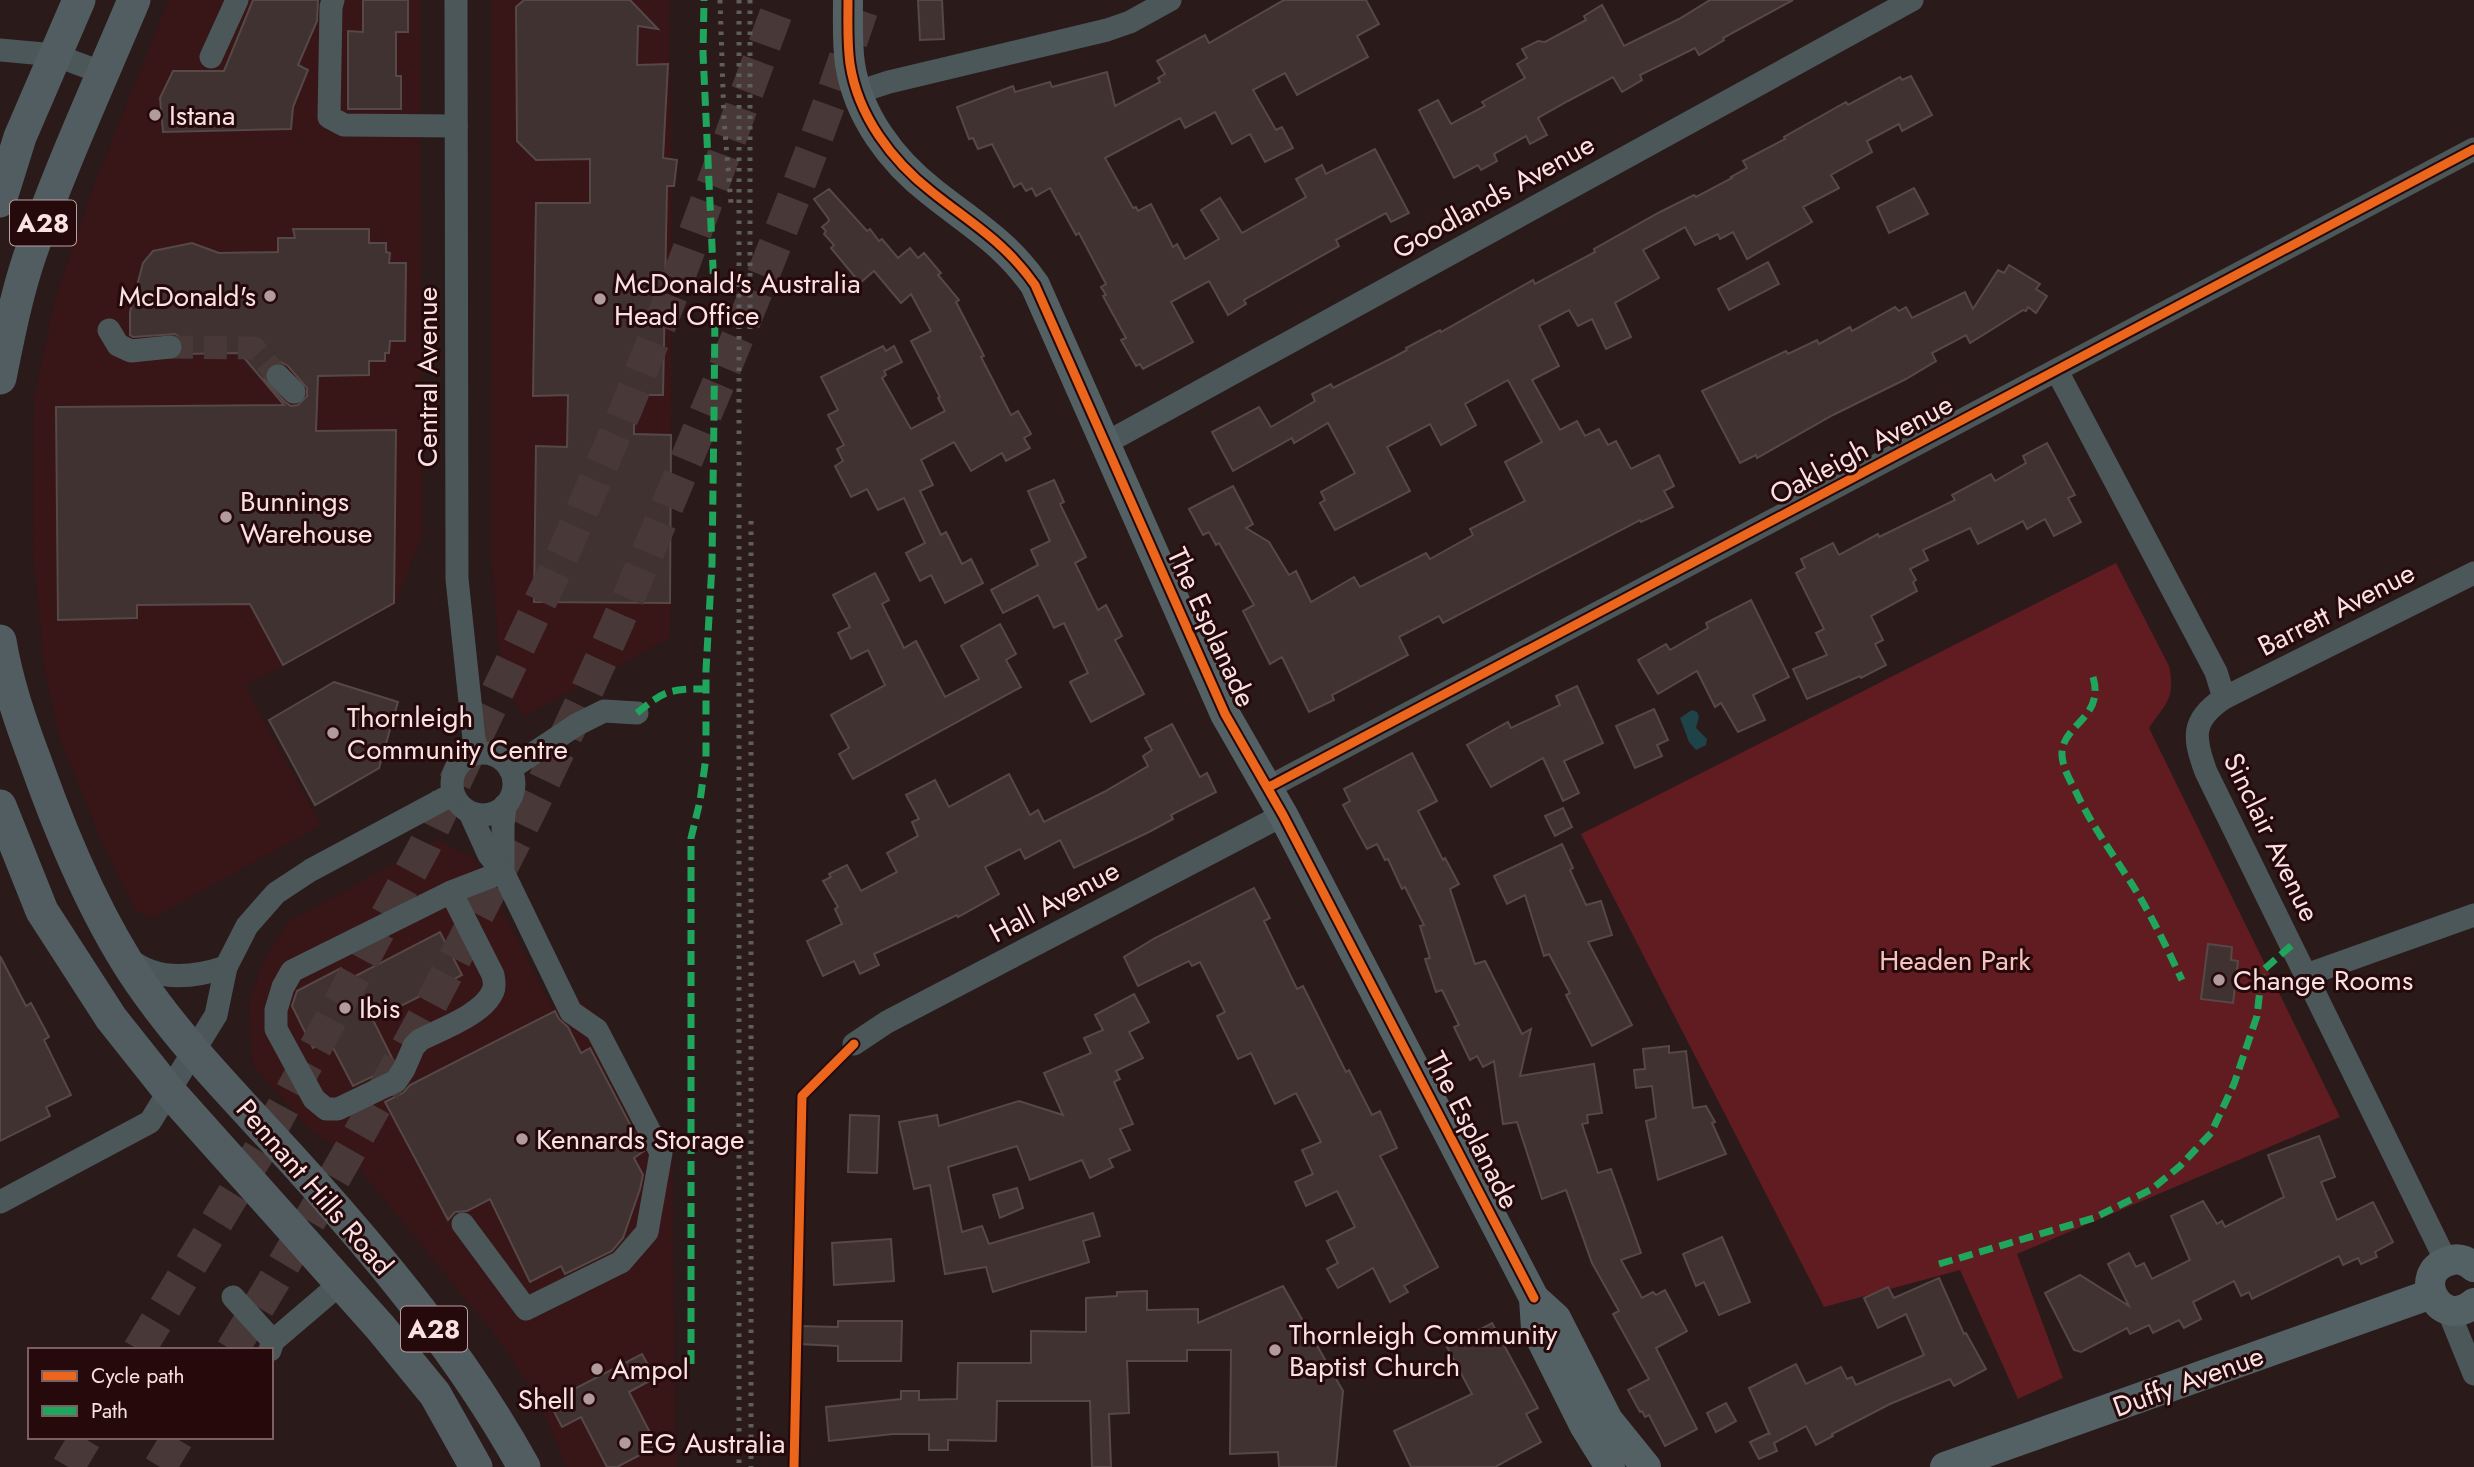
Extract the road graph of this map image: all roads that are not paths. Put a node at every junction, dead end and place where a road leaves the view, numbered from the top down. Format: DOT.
graph roads {
  1 [pos="79,0"];
  2 [pos="134,0"];
  3 [pos="237,0"];
  4 [pos="333,0"];
  5 [pos="456,0"];
  6 [pos="848,0"];
  7 [pos="1170,0"];
  8 [pos="1912,0"];
  9 [pos="0,50"];
  10 [pos="55,55"];
  11 [pos="211,57"];
  12 [pos="103,74"];
  13 [pos="858,92"];
  14 [pos="456,126"];
  15 [pos="2474,149"];
  16 [pos="0,201"];
  17 [pos="109,330"];
  18 [pos="170,347"];
  19 [pos="2057,371"];
  20 [pos="0,378"];
  21 [pos="1104,444"];
  22 [pos="2474,573"];
  23 [pos="0,641"];
  24 [pos="2224,698"];
  25 [pos="637,713"];
  26 [pos="478,753"];
  27 [pos="510,769"];
  28 [pos="1269,787"];
  29 [pos="453,794"];
  30 [pos="505,805"];
  31 [pos="0,806"];
  32 [pos="470,813"];
  33 [pos="1283,815"];
  34 [pos="503,872"];
  35 [pos="451,892"];
  36 [pos="2474,915"];
  37 [pos="122,953"];
  38 [pos="226,967"];
  39 [pos="2306,975"];
  40 [pos="854,1044"];
  41 [pos="193,1051"];
  42 [pos="169,1091"];
  43 [pos="0,1202"];
  44 [pos="463,1224"];
  45 [pos="2460,1264"];
  46 [pos="341,1283"];
  47 [pos="233,1297"];
  48 [pos="1534,1298"];
  49 [pos="2460,1305"];
  50 [pos="272,1346"];
  51 [pos="2474,1374"];
  52 [pos="476,1467"];
  53 [pos="524,1467"];
  54 [pos="1610,1467"];
  55 [pos="1646,1467"];
  56 [pos="1945,1467"];
  1 -- 10 [label="highway, A28"];
  2 -- 12 [label="highway, A28"];
  3 -- 11 [label="street"];
  4 -- 14 [label="street"];
  5 -- 14 [label="street, Central Avenue"];
  6 -- 13 [label="main road, The Esplanade"];
  7 -- 13 [label="street"];
  8 -- 21 [label="street, Goodlands Avenue"];
  9 -- 10 [label="street"];
  10 -- 12 [label="street"];
  10 -- 16 [label="highway, A28"];
  12 -- 20 [label="highway, A28"];
  13 -- 21 [label="main road, The Esplanade"];
  14 -- 26 [label="street, Central Avenue"];
  15 -- 19 [label="street, Oakleigh Avenue"];
  17 -- 18 [label="street"];
  19 -- 24 [label="street"];
  19 -- 28 [label="street, Oakleigh Avenue"];
  21 -- 28 [label="main road, The Esplanade"];
  22 -- 24 [label="street, Barrett Avenue"];
  23 -- 37 [label="highway, Pennant Hills Road / A28"];
  24 -- 39 [label="street, Sinclair Avenue"];
  25 -- 27 [label="street"];
  26 -- 27 [label="street"];
  26 -- 29 [label="street"];
  27 -- 30 [label="street"];
  28 -- 33 [label="main road, The Esplanade"];
  29 -- 32 [label="street"];
  29 -- 38 [label="street"];
  30 -- 32 [label="street"];
  30 -- 34 [label="street"];
  31 -- 42 [label="highway, Pennant Hills Road / A28"];
  32 -- 34 [label="street"];
  33 -- 40 [label="street, Hall Avenue"];
  33 -- 48 [label="main road, The Esplanade"];
  34 -- 35 [label="street"];
  34 -- 44 [label="street"];
  35 -- 35 [label="street"];
  36 -- 39 [label="street"];
  37 -- 38 [label="street"];
  37 -- 41 [label="highway, Pennant Hills Road / A28"];
  38 -- 41 [label="street"];
  39 -- 45 [label="street, Sinclair Avenue"];
  41 -- 42 [label="street"];
  41 -- 53 [label="highway, Pennant Hills Road / A28"];
  42 -- 43 [label="street"];
  42 -- 46 [label="highway, Pennant Hills Road / A28"];
  45 -- 49 [label="main road"];
  46 -- 50 [label="street"];
  46 -- 52 [label="highway, Pennant Hills Road / A28"];
  47 -- 50 [label="street"];
  48 -- 54 [label="main road, The Esplanade"];
  48 -- 55 [label="main road, The Esplanade"];
  49 -- 51 [label="street"];
  49 -- 56 [label="main road, Duffy Avenue"];
}
